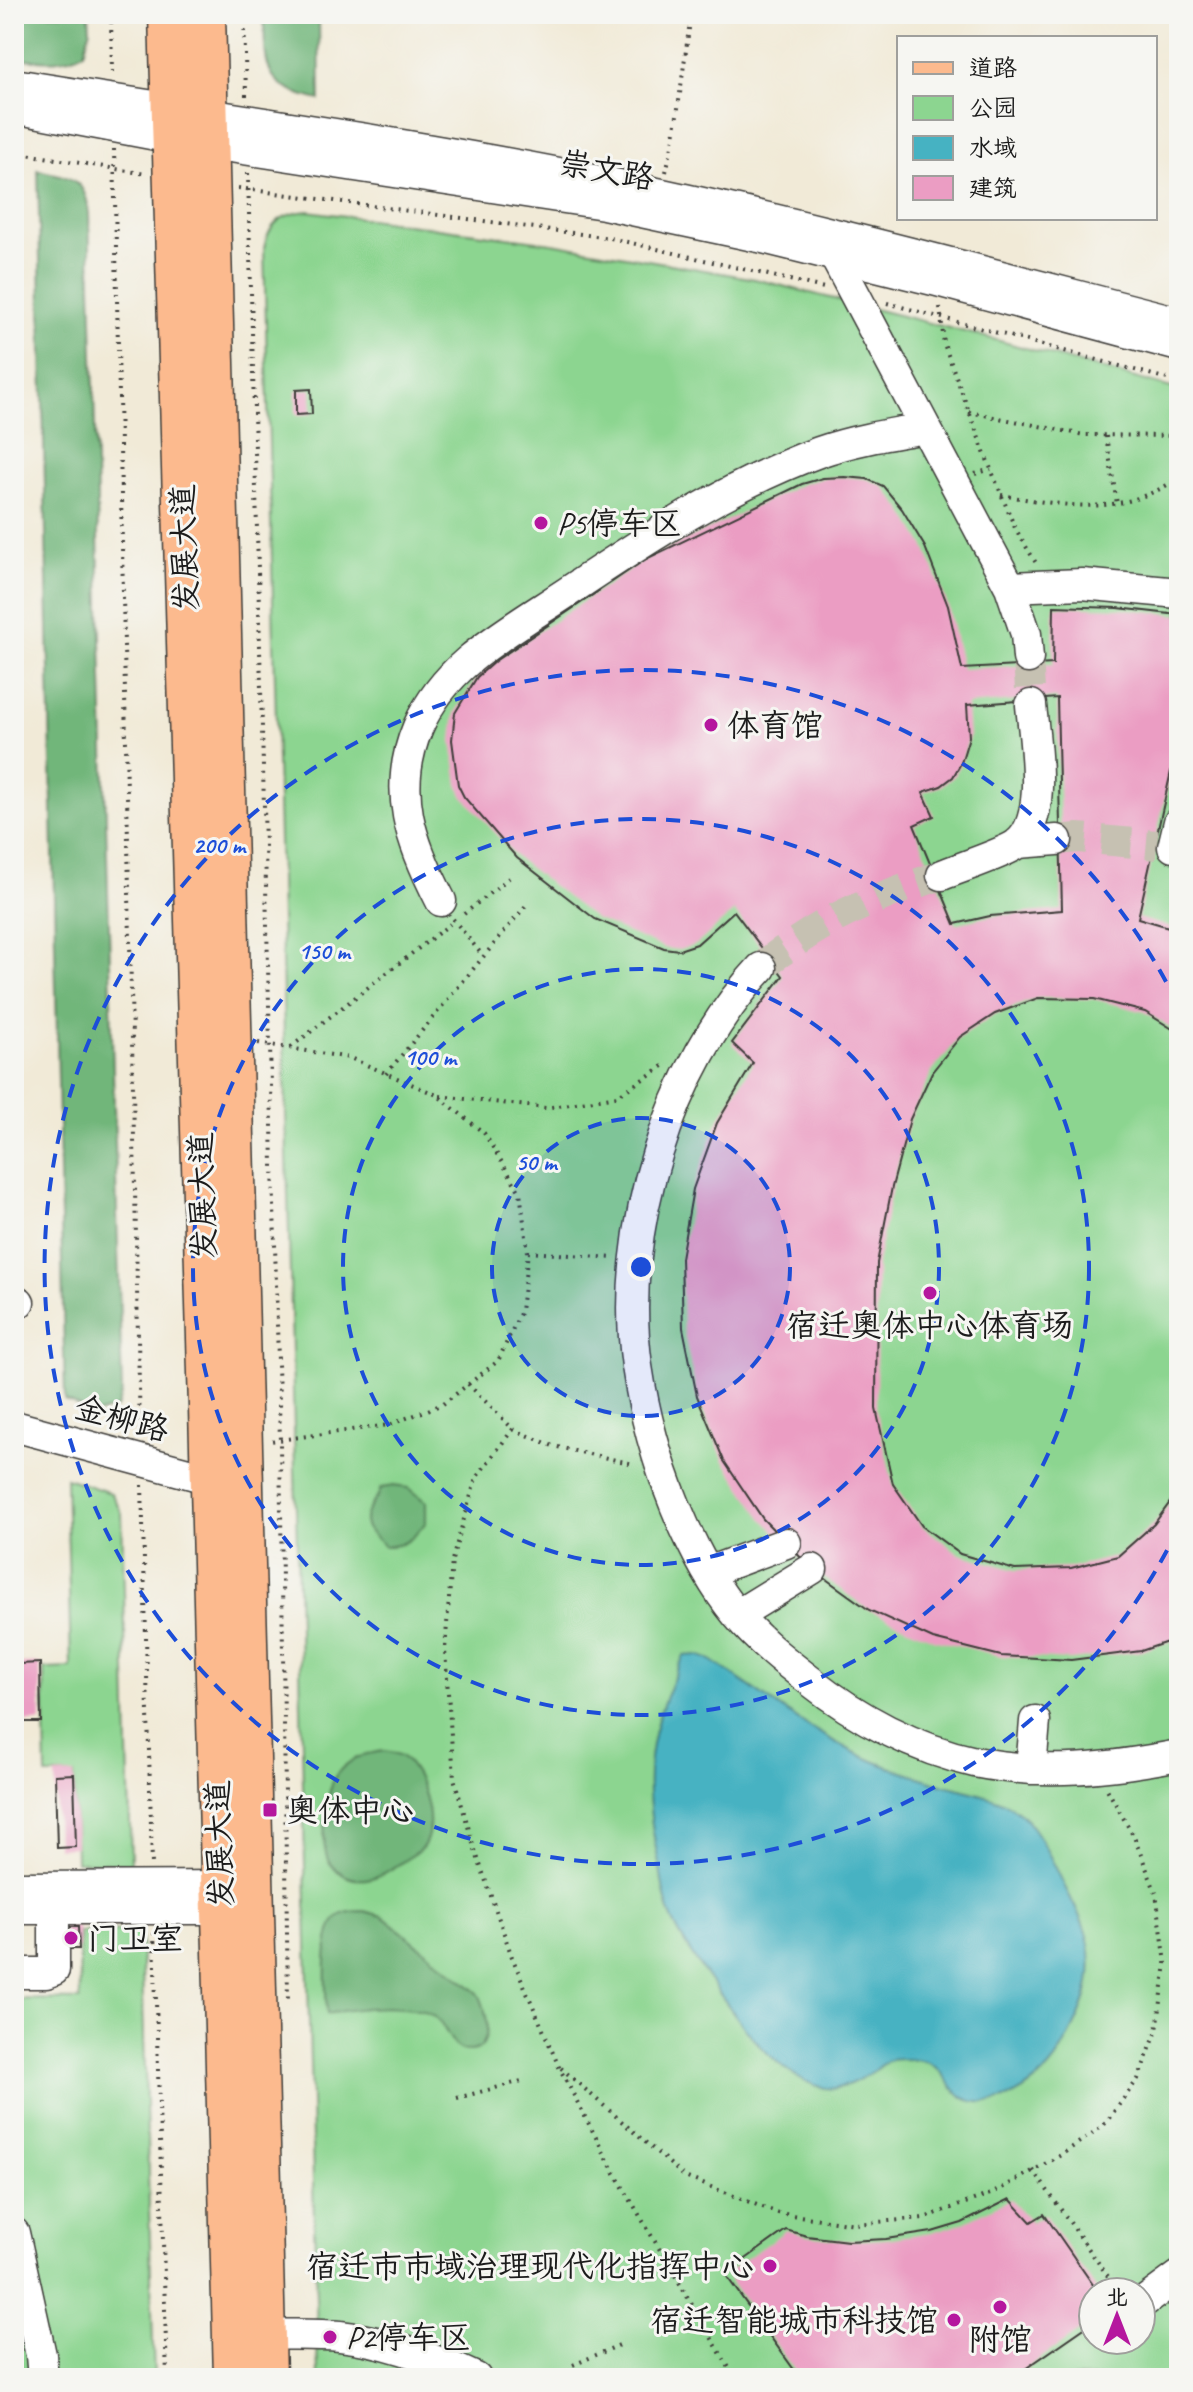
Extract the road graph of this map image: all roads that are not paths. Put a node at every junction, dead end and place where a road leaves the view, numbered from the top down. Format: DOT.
graph roads {
  1 [pos="168,14"];
  2 [pos="206,14"];
  3 [pos="14,84"];
  4 [pos="14,108"];
  5 [pos="113,113"];
  6 [pos="171,124"];
  7 [pos="209,129"];
  8 [pos="247,135"];
  9 [pos="192,181"];
  10 [pos="834,255"];
  11 [pos="1179,322"];
  12 [pos="1179,346"];
  13 [pos="925,428"];
  14 [pos="1010,587"];
  15 [pos="1179,593"];
  16 [pos="1028,658"];
  17 [pos="1031,705"];
  18 [pos="1057,840"];
  19 [pos="1018,843"];
  20 [pos="942,875"];
  21 [pos="448,911"];
  22 [pos="761,968"];
  23 [pos="14,1426"];
  24 [pos="210,1479"];
  25 [pos="786,1543"];
  26 [pos="812,1569"];
  27 [pos="708,1572"];
  28 [pos="737,1615"];
  29 [pos="1035,1721"];
  30 [pos="1179,1755"];
  31 [pos="1031,1769"];
  32 [pos="14,1887"];
  33 [pos="238,1898"];
  34 [pos="14,1909"];
  35 [pos="54,1909"];
  36 [pos="14,1973"];
  37 [pos="14,2233"];
  38 [pos="1179,2276"];
  39 [pos="1157,2292"];
  40 [pos="266,2334"];
  41 [pos="43,2378"];
  42 [pos="233,2378"];
  43 [pos="267,2378"];
  44 [pos="476,2378"];
  1 -- 6 [label="main road, 发展大道"];
  2 -- 7 [label="main road, 发展大道"];
  3 -- 5 [label="street, 崇文路"];
  4 -- 5 [label="street, 崇文路"];
  5 -- 6 [label="street, 崇文路"];
  6 -- 7 [label="street, 崇文路"];
  6 -- 9 [label="main road, 发展大道"];
  7 -- 8 [label="street, 崇文路"];
  7 -- 9 [label="main road, 发展大道"];
  8 -- 10 [label="street, 崇文路"];
  8 -- 11 [label="street, 崇文路"];
  9 -- 24 [label="main road, 发展大道"];
  9 -- 33 [label="main road, 发展大道"];
  10 -- 12 [label="street, 崇文路"];
  10 -- 13 [label="street"];
  13 -- 14 [label="street"];
  13 -- 21 [label="street"];
  14 -- 15 [label="street"];
  14 -- 16 [label="street"];
  17 -- 19 [label="street"];
  18 -- 19 [label="street"];
  19 -- 20 [label="street"];
  22 -- 27 [label="street"];
  23 -- 24 [label="street, 金柳路"];
  24 -- 33 [label="main road, 发展大道"];
  25 -- 27 [label="street"];
  26 -- 28 [label="street"];
  27 -- 28 [label="street"];
  28 -- 31 [label="street"];
  29 -- 31 [label="street"];
  30 -- 31 [label="street"];
  32 -- 33 [label="street"];
  33 -- 35 [label="street"];
  33 -- 40 [label="main road, 发展大道"];
  33 -- 42 [label="main road, 发展大道"];
  34 -- 35 [label="street"];
  35 -- 36 [label="street"];
  37 -- 41 [label="street"];
  38 -- 39 [label="street"];
  40 -- 43 [label="main road, 发展大道"];
  40 -- 44 [label="street"];
}
